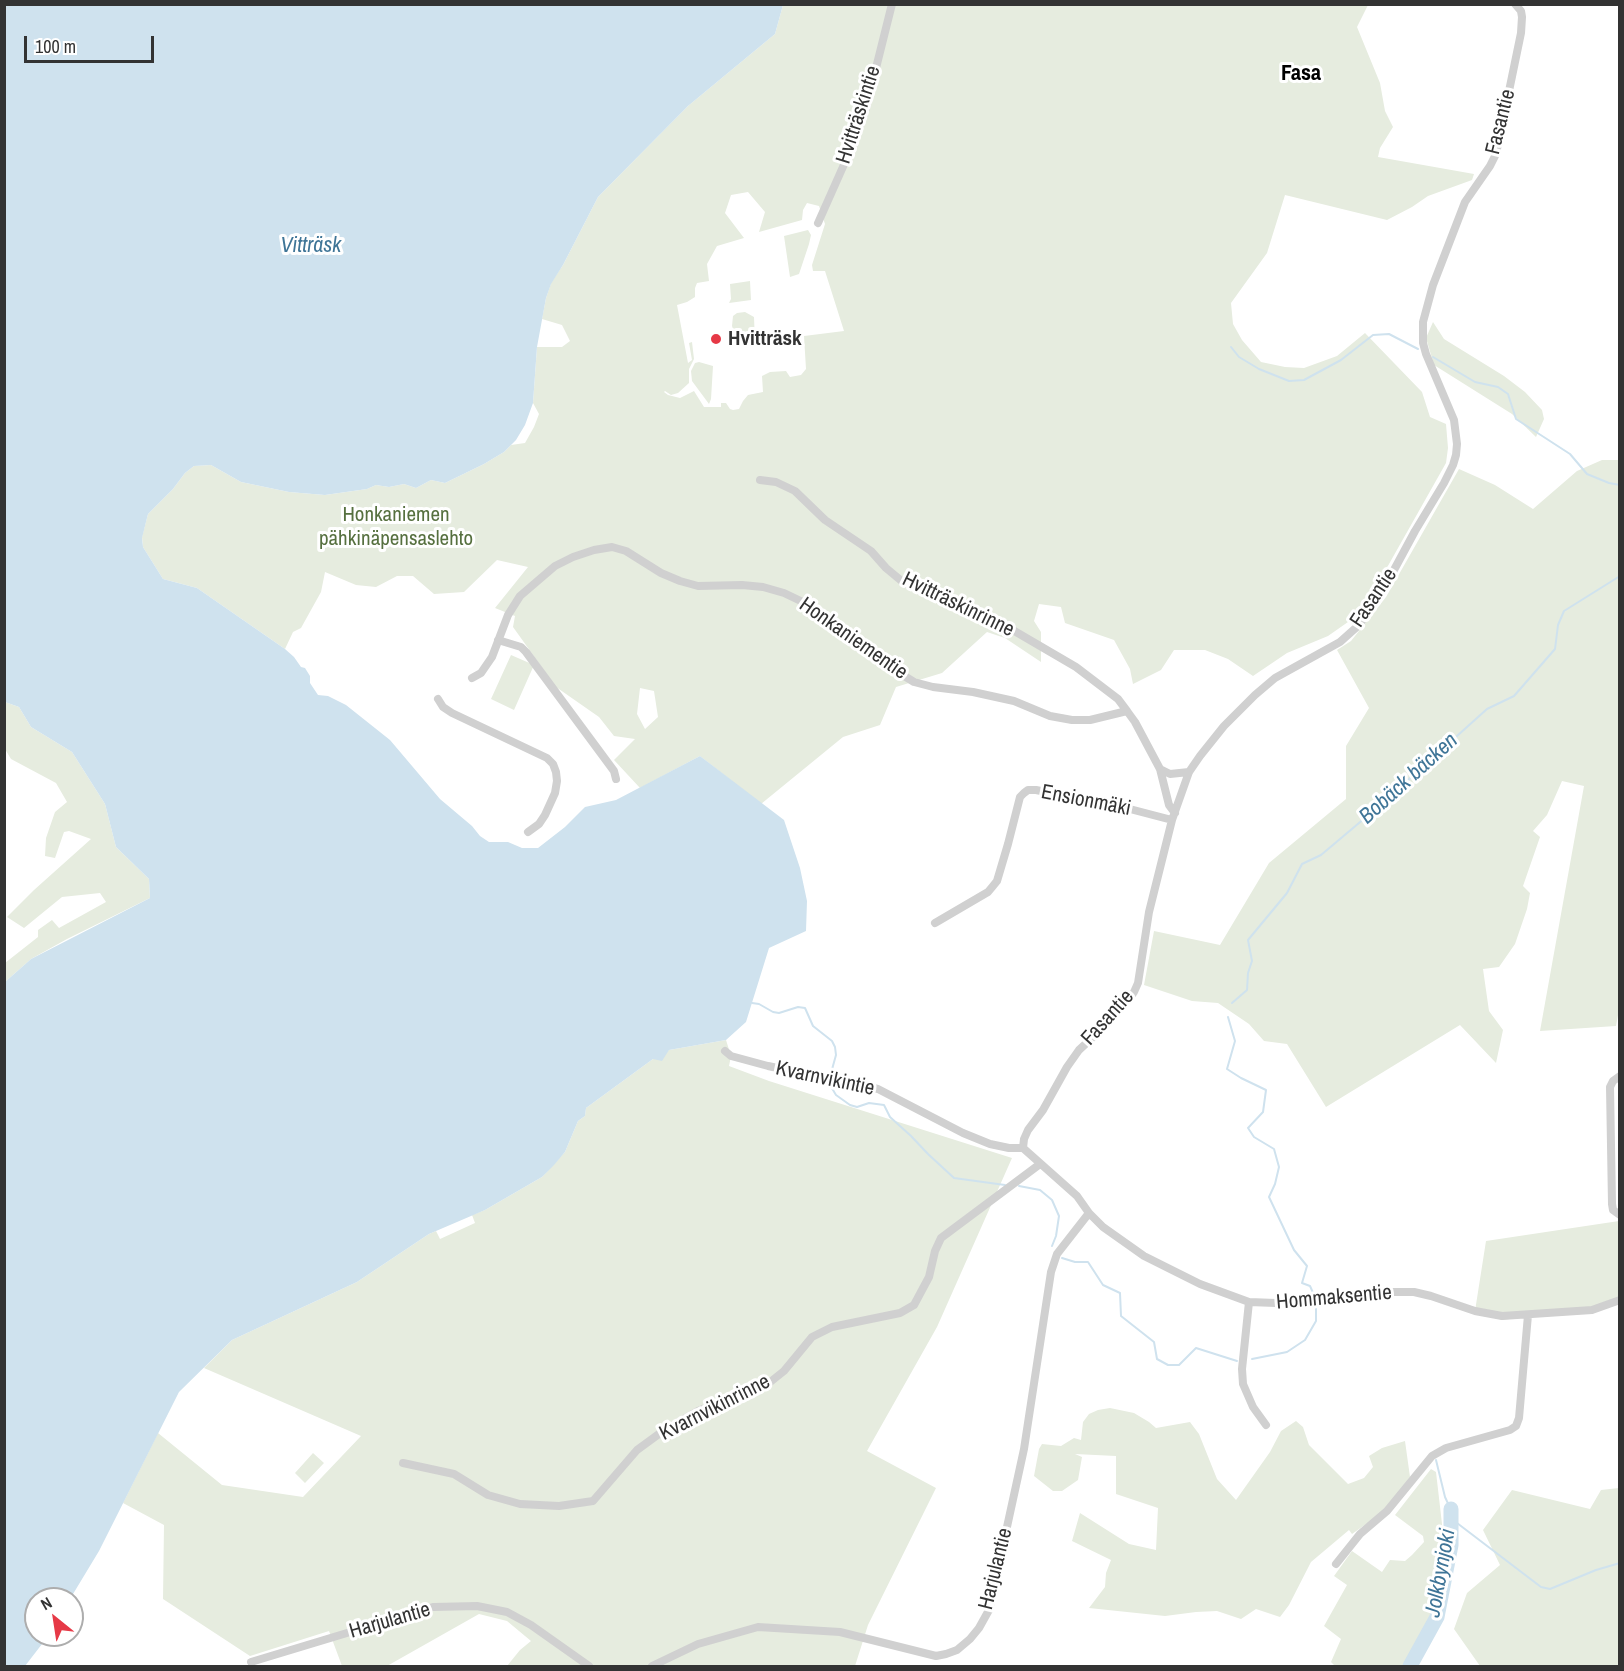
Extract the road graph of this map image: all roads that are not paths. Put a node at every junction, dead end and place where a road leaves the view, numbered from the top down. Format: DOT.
graph roads {
  1 [pos="892,4"];
  2 [pos="1515,4"];
  3 [pos="818,223"];
  4 [pos="760,480"];
  5 [pos="498,640"];
  6 [pos="472,678"];
  7 [pos="438,699"];
  8 [pos="1127,711"];
  9 [pos="1160,769"];
  10 [pos="1189,772"];
  11 [pos="616,779"];
  12 [pos="1174,817"];
  13 [pos="528,832"];
  14 [pos="935,923"];
  15 [pos="725,1051"];
  16 [pos="1620,1076"];
  17 [pos="1023,1148"];
  18 [pos="1040,1164"];
  19 [pos="1089,1213"];
  20 [pos="1620,1215"];
  21 [pos="1620,1300"];
  22 [pos="1248,1302"];
  23 [pos="1528,1315"];
  24 [pos="1266,1425"];
  25 [pos="403,1463"];
  26 [pos="1335,1564"];
  27 [pos="251,1662"];
  28 [pos="589,1666"];
  29 [pos="651,1666"];
  1 -- 3 [label="street, Hvitträskintie"];
  2 -- 10 [label="street, Fasantie"];
  4 -- 8 [label="street, Hvitträskinrinne"];
  5 -- 6 [label="street, Honkaniementie"];
  5 -- 8 [label="street, Honkaniementie"];
  5 -- 11 [label="street"];
  7 -- 13 [label="street"];
  8 -- 9 [label="street"];
  9 -- 10 [label="street"];
  9 -- 12 [label="street"];
  10 -- 12 [label="street, Fasantie"];
  12 -- 14 [label="street, Ensionmäki"];
  12 -- 17 [label="street, Fasantie"];
  15 -- 17 [label="street, Kvarnvikintie"];
  16 -- 20 [label="street"];
  17 -- 18 [label="street, Hommaksentie"];
  18 -- 19 [label="street, Hommaksentie"];
  18 -- 25 [label="street, Kvarnvikinrinne"];
  19 -- 22 [label="street, Hommaksentie"];
  19 -- 29 [label="street, Harjulantie"];
  21 -- 23 [label="street, Hommaksentie"];
  22 -- 23 [label="street, Hommaksentie"];
  22 -- 24 [label="street"];
  23 -- 26 [label="street"];
  27 -- 28 [label="street, Harjulantie"];
}
